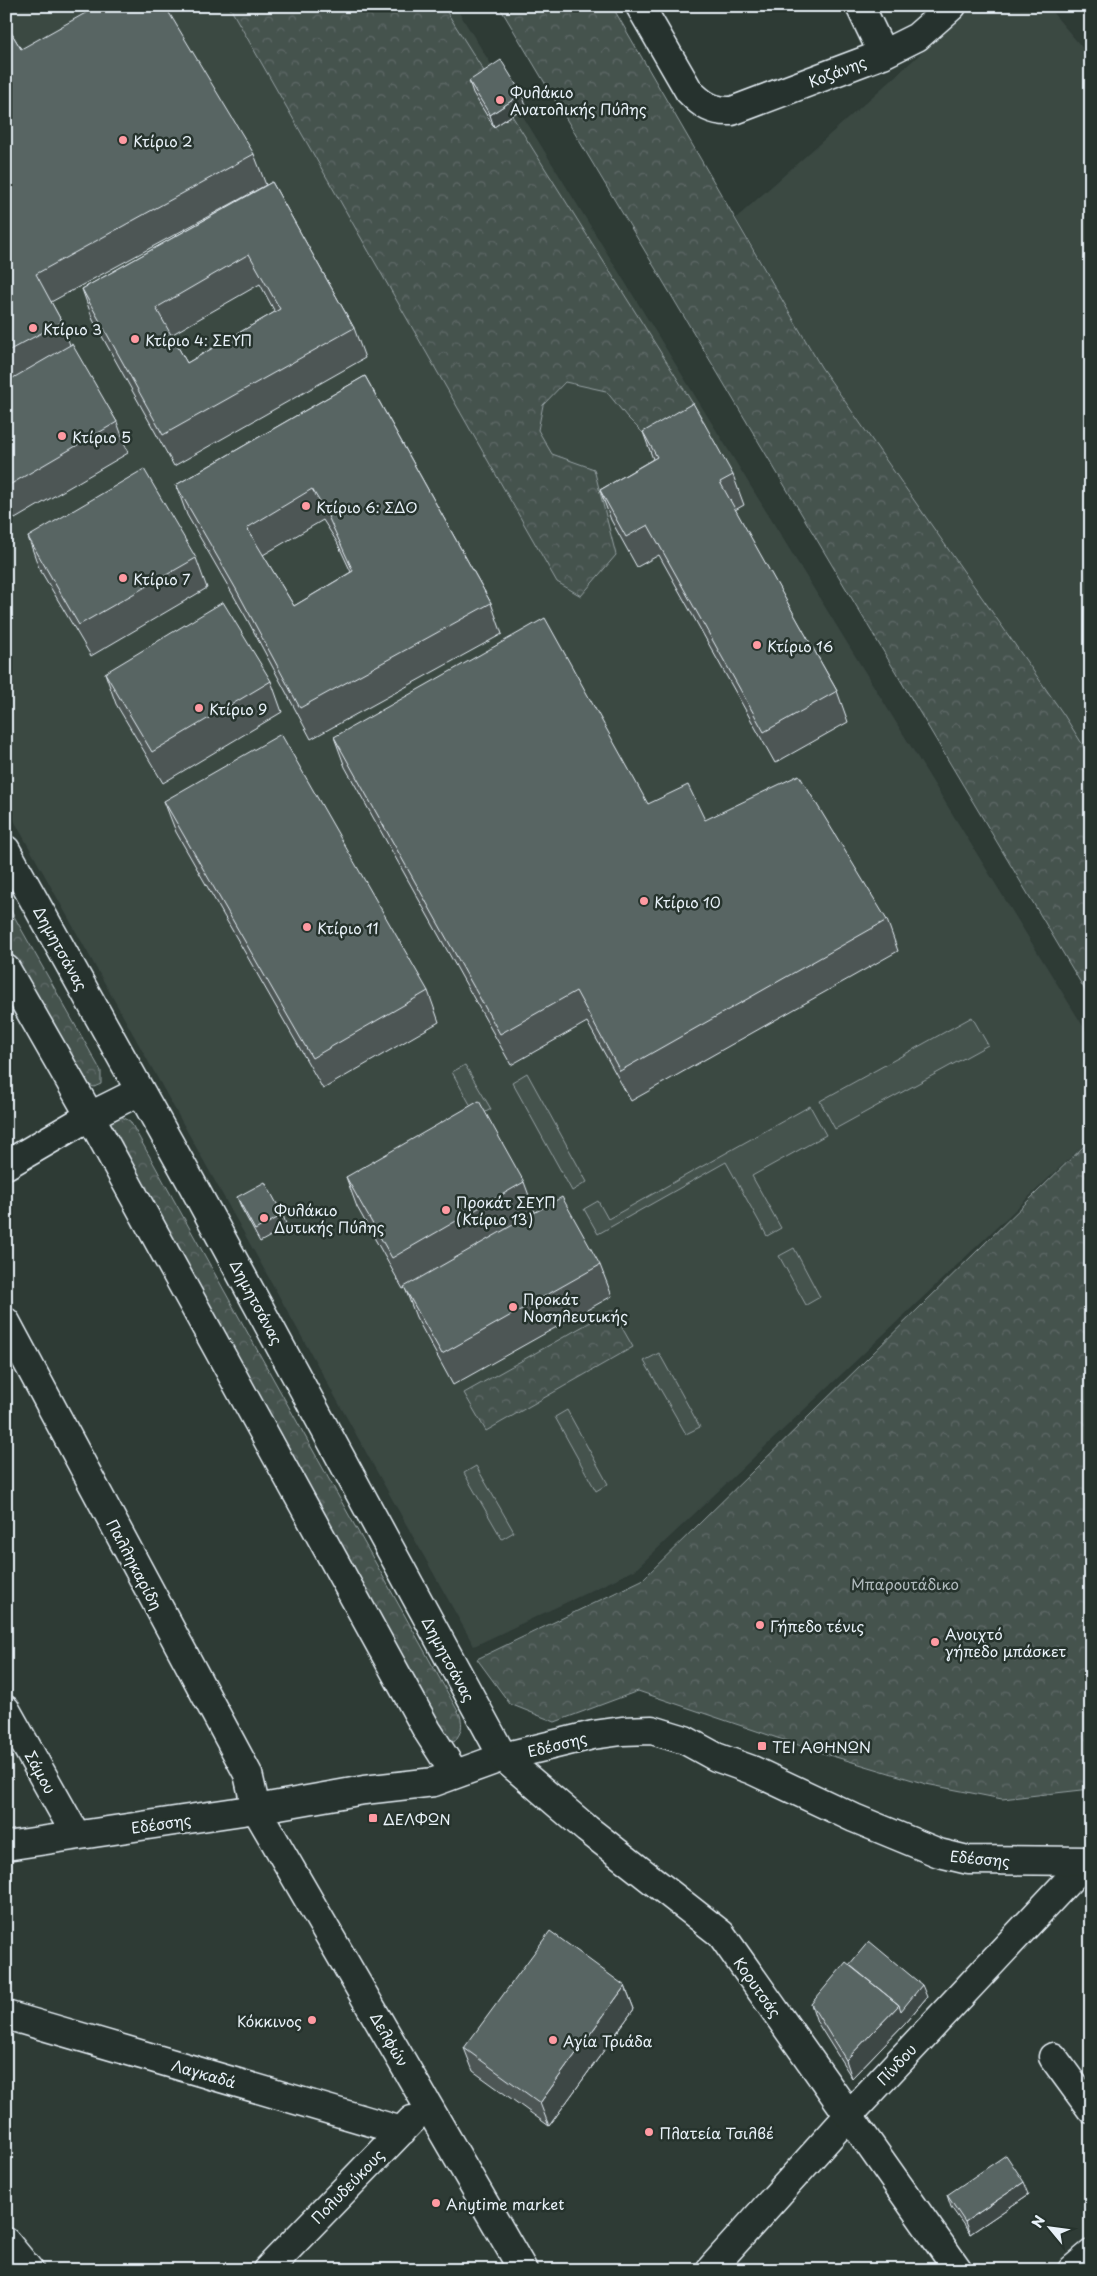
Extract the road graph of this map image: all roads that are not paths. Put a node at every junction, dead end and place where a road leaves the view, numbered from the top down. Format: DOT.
graph roads {
  1 [pos="640,6"];
  2 [pos="860,6"];
  3 [pos="952,6"];
  4 [pos="884,54"];
  5 [pos="6,850"];
  6 [pos="6,969"];
  7 [pos="140,1091"];
  8 [pos="90,1116"];
  9 [pos="6,1165"];
  10 [pos="6,1322"];
  11 [pos="6,1710"];
  12 [pos="503,1757"];
  13 [pos="455,1774"];
  14 [pos="256,1809"];
  15 [pos="76,1835"];
  16 [pos="6,1846"];
  17 [pos="1089,1862"];
  18 [pos="6,2015"];
  19 [pos="1053,2057"];
  20 [pos="428,2103"];
  21 [pos="1091,2109"];
  22 [pos="849,2115"];
  23 [pos="402,2130"];
  24 [pos="6,2242"];
  25 [pos="1091,2254"];
  26 [pos="954,2268"];
  27 [pos="29,2270"];
  28 [pos="267,2270"];
  29 [pos="523,2270"];
  30 [pos="710,2270"];
  31 [pos="1072,2270"];
  1 -- 4 [label="street, Κοζάνης"];
  2 -- 4 [label="street"];
  3 -- 4 [label="street, Κοζάνης"];
  5 -- 7 [label="street, Δημητσάνας"];
  6 -- 8 [label="street"];
  7 -- 8 [label="street"];
  7 -- 12 [label="street, Δημητσάνας"];
  8 -- 9 [label="street"];
  8 -- 13 [label="street"];
  10 -- 14 [label="street, Παλληκαρίδη"];
  11 -- 15 [label="street, Σάμου"];
  12 -- 13 [label="street, Εδέσσης"];
  12 -- 17 [label="street, Εδέσσης"];
  12 -- 22 [label="street, Κορυτσάς"];
  13 -- 14 [label="street, Εδέσσης"];
  14 -- 15 [label="street, Εδέσσης"];
  14 -- 20 [label="street, Δελφών"];
  15 -- 16 [label="street, Εδέσσης"];
  17 -- 22 [label="street, Πίνδου"];
  18 -- 23 [label="street, Λαγκαδά"];
  19 -- 21 [label="street"];
  20 -- 23 [label="street, Πολυδεύκους"];
  20 -- 29 [label="street, Δελφών"];
  22 -- 26 [label="street, Κορυτσάς"];
  22 -- 30 [label="street, Πίνδου"];
  23 -- 28 [label="street, Πολυδεύκους"];
  24 -- 27 [label="street"];
  25 -- 31 [label="street"];
}
